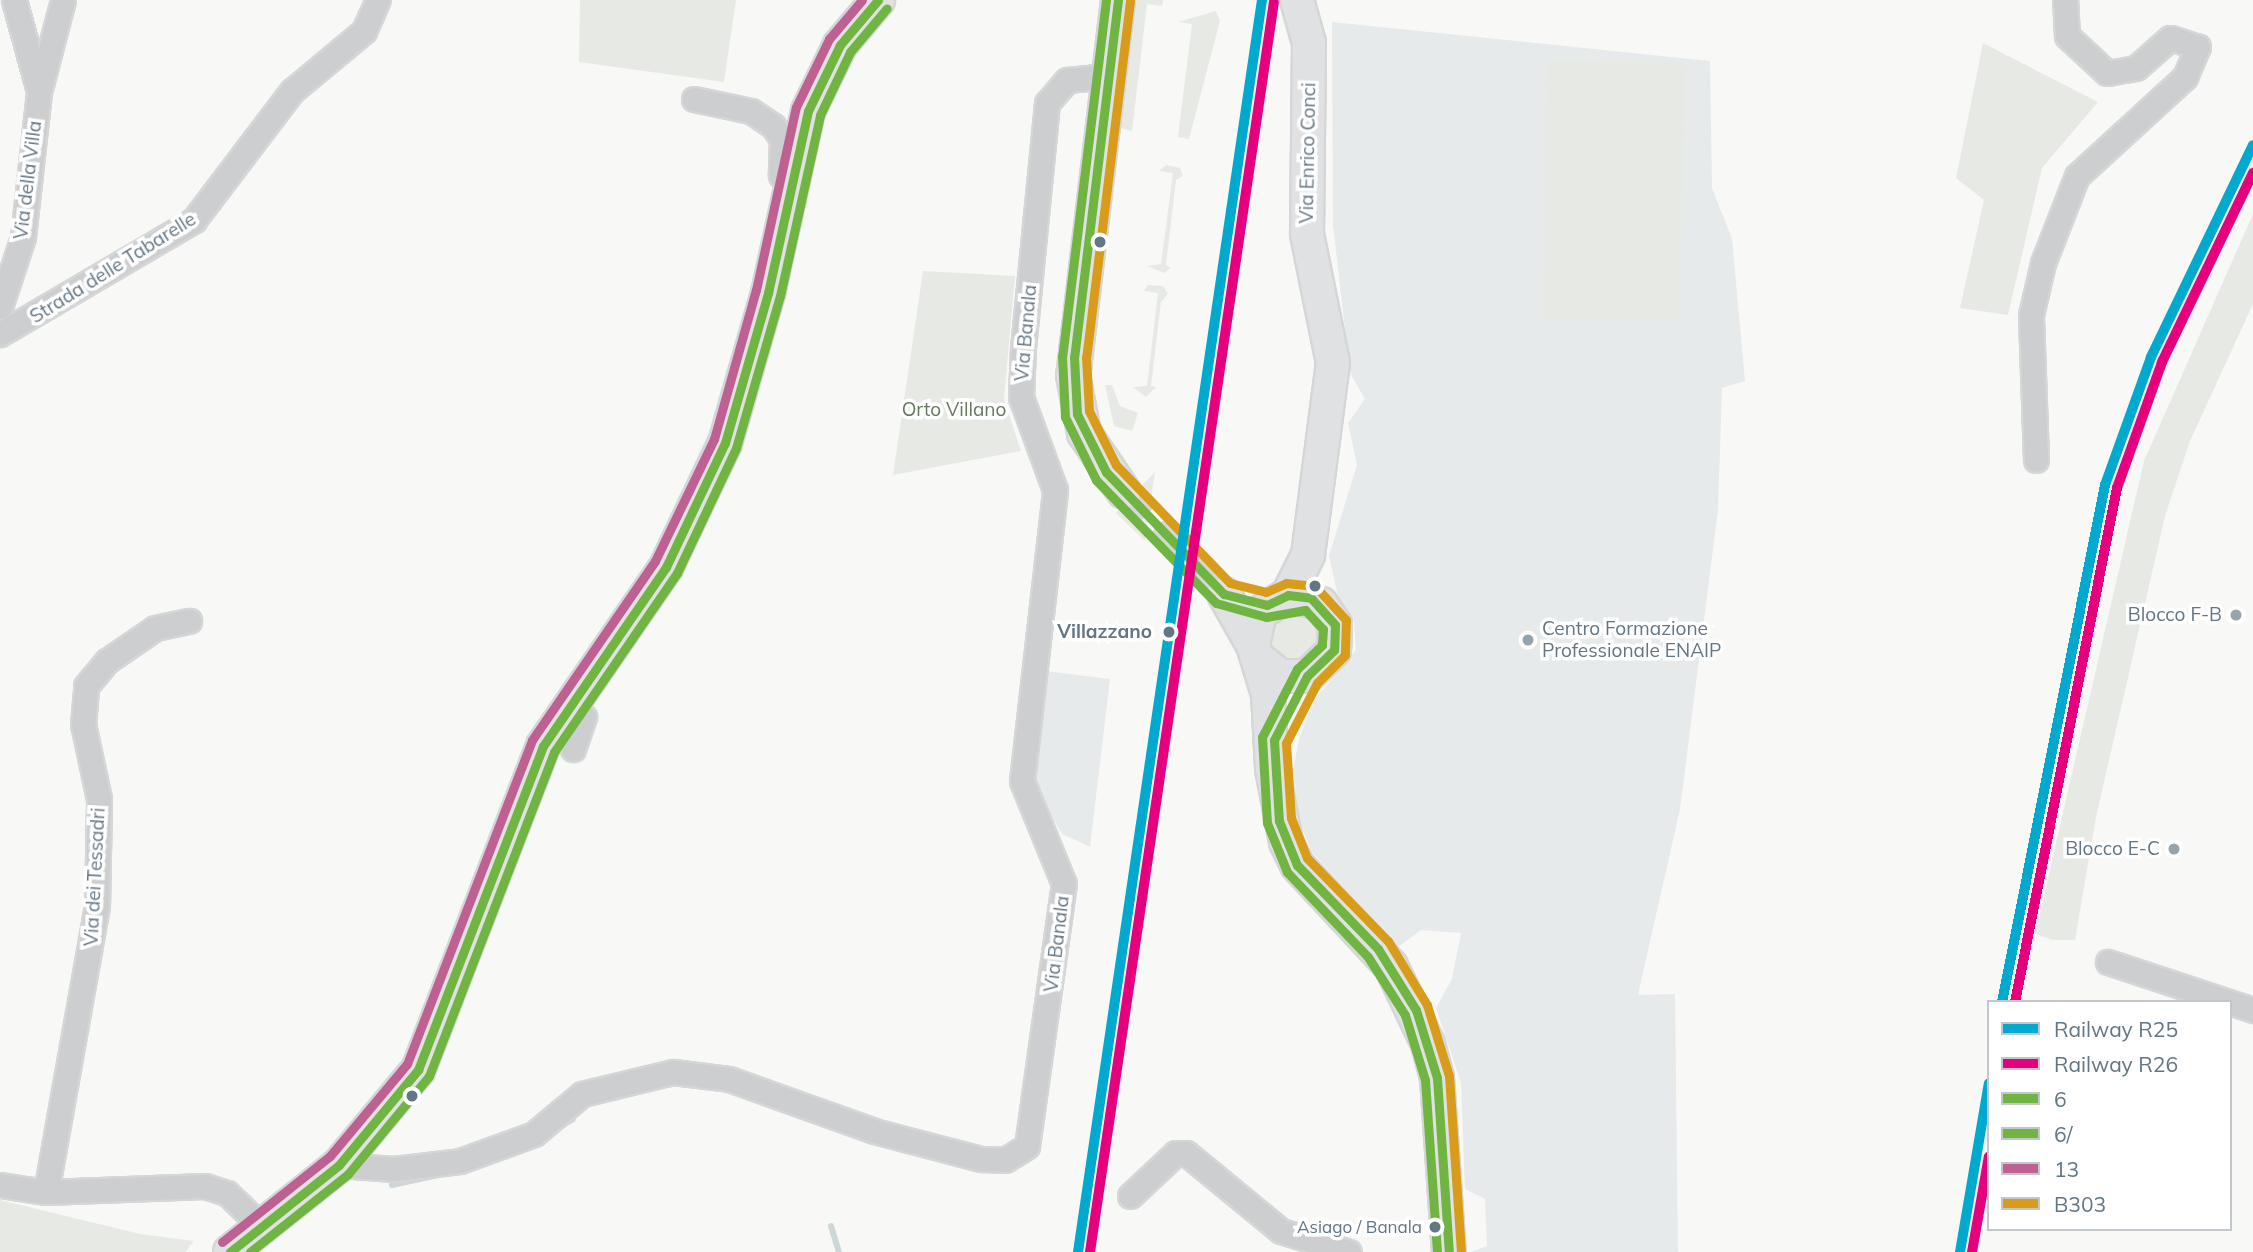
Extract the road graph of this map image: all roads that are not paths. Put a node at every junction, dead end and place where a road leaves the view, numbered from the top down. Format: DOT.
graph roads {
  1 [pos="15,0"];
  2 [pos="64,0"];
  3 [pos="377,0"];
  4 [pos="878,0"];
  5 [pos="1118,0"];
  6 [pos="1297,0"];
  7 [pos="2065,0"];
  8 [pos="1108,76"];
  9 [pos="39,93"];
  10 [pos="694,99"];
  11 [pos="792,179"];
  12 [pos="0,307"];
  13 [pos="0,334"];
  14 [pos="2036,460"];
  15 [pos="1124,492"];
  16 [pos="1308,555"];
  17 [pos="1278,600"];
  18 [pos="1321,604"];
  19 [pos="189,621"];
  20 [pos="1256,652"];
  21 [pos="1307,676"];
  22 [pos="574,720"];
  23 [pos="1274,740"];
  24 [pos="573,749"];
  25 [pos="2108,962"];
  26 [pos="2223,1000"];
  27 [pos="2232,1003"];
  28 [pos="2253,1010"];
  29 [pos="339,1165"];
  30 [pos="0,1185"];
  31 [pos="46,1192"];
  32 [pos="1130,1196"];
  33 [pos="260,1225"];
  34 [pos="230,1252"];
  35 [pos="1349,1252"];
  36 [pos="1449,1252"];
  1 -- 9 [label="street"];
  2 -- 9 [label="street"];
  3 -- 13 [label="street, Strada delle Tabarelle"];
  4 -- 11 [label="main road"];
  5 -- 8 [label="main road"];
  6 -- 16 [label="main road, Via Enrico Conci"];
  7 -- 14 [label="street"];
  8 -- 15 [label="main road"];
  8 -- 29 [label="street, Via Banala"];
  9 -- 12 [label="street, Via della Villa"];
  10 -- 11 [label="street"];
  11 -- 22 [label="main road"];
  16 -- 17 [label="main road, Via Enrico Conci"];
  16 -- 18 [label="main road, Via Enrico Conci"];
  17 -- 18 [label="main road"];
  17 -- 20 [label="main road"];
  18 -- 21 [label="main road, Via Enrico Conci"];
  19 -- 31 [label="street, Via dei Tessadri"];
  20 -- 21 [label="main road"];
  20 -- 23 [label="main road"];
  21 -- 23 [label="main road, Via Enrico Conci"];
  22 -- 24 [label="street"];
  22 -- 29 [label="main road"];
  23 -- 36 [label="main road"];
  25 -- 26 [label="street"];
  27 -- 28 [label="street"];
  29 -- 33 [label="main road"];
  30 -- 31 [label="street"];
  31 -- 33 [label="street"];
  32 -- 35 [label="street"];
  33 -- 34 [label="main road"];
}
